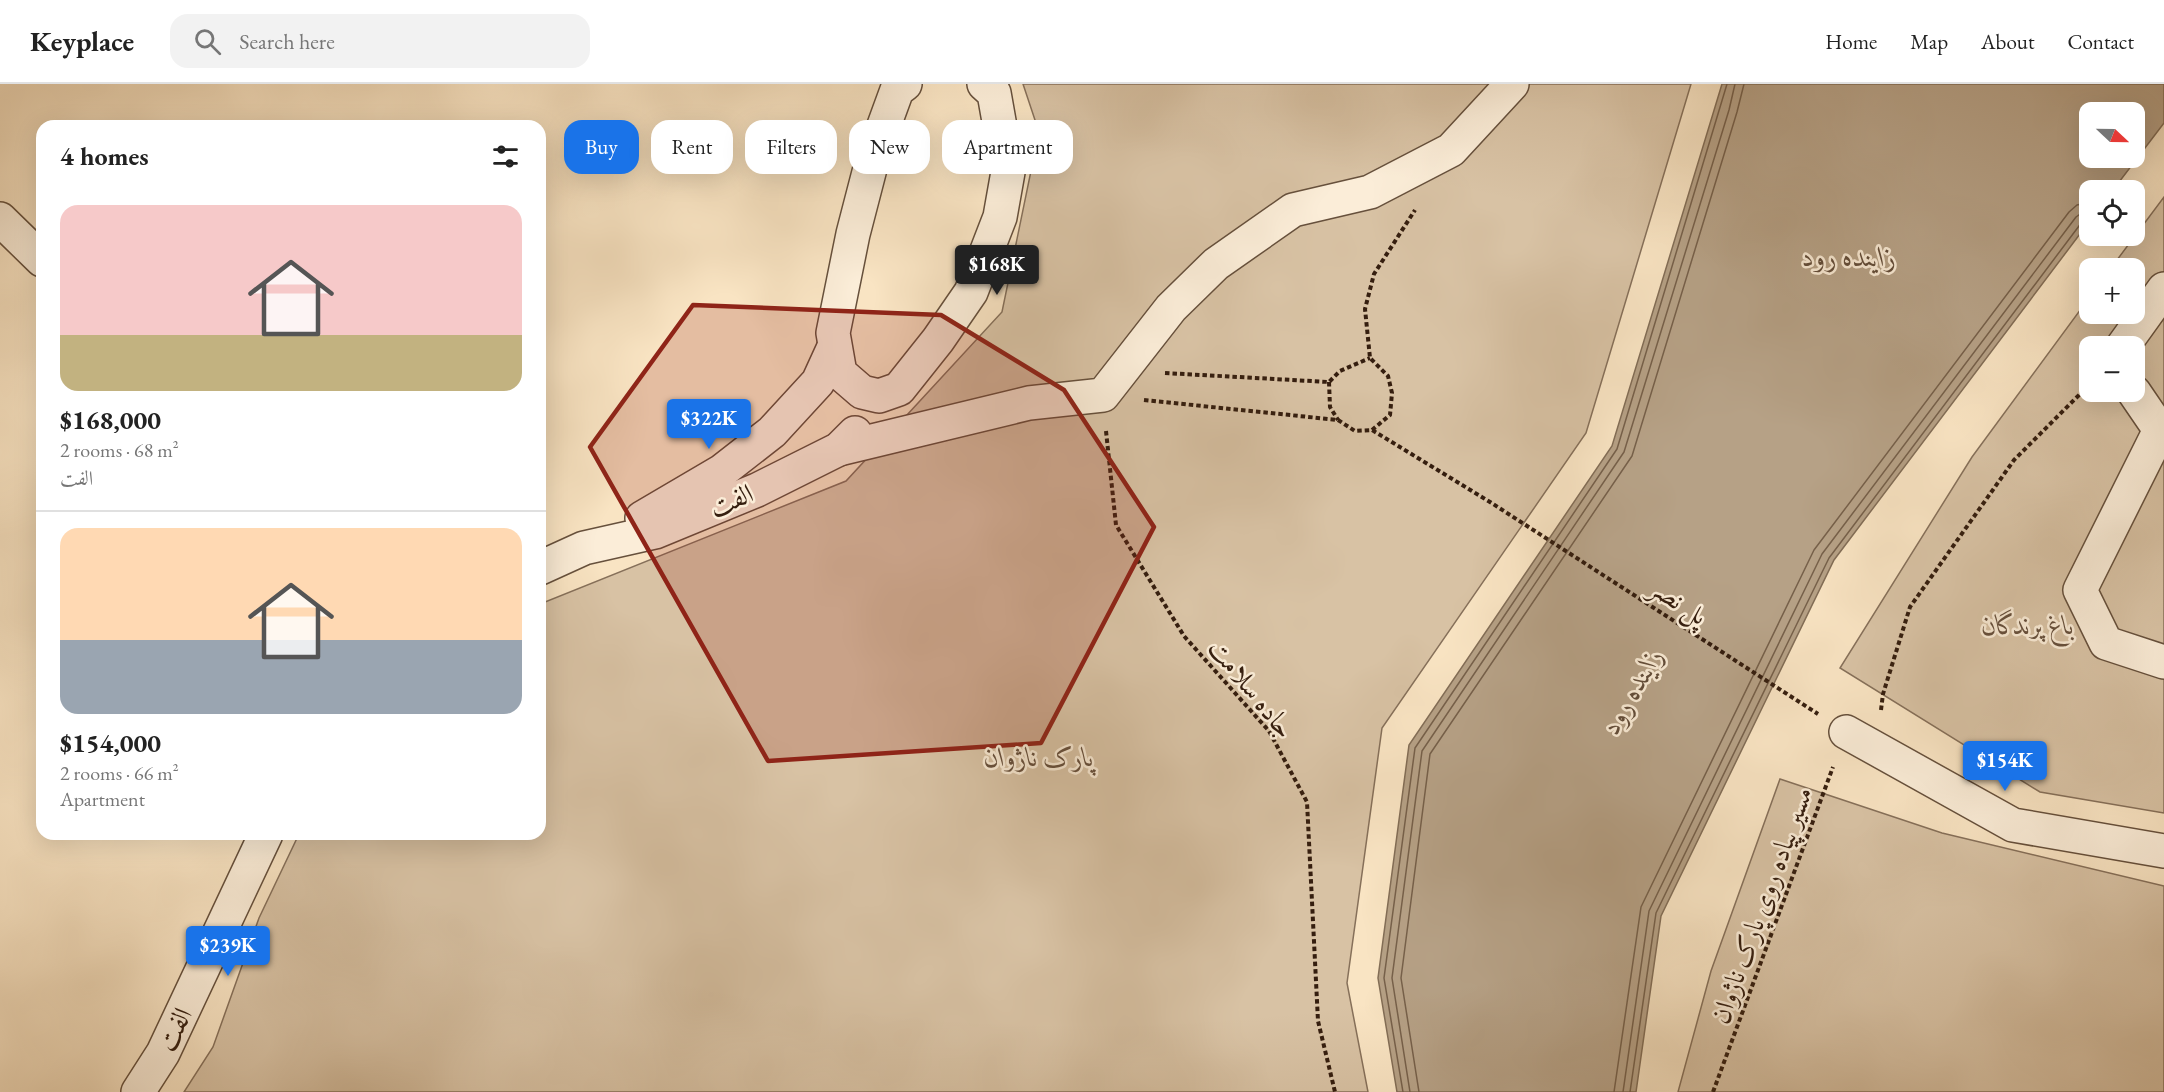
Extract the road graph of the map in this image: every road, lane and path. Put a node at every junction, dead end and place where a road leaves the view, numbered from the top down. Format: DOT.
graph roads {
  1 [pos="1512,84"];
  2 [pos="900,86"];
  3 [pos="990,87"];
  4 [pos="1419,204"];
  5 [pos="0,219"];
  6 [pos="36,254"];
  7 [pos="2164,289"];
  8 [pos="2130,336"];
  9 [pos="834,347"];
  10 [pos="1371,358"];
  11 [pos="1329,382"];
  12 [pos="1112,383"];
  13 [pos="899,389"];
  14 [pos="2079,395"];
  15 [pos="2141,402"];
  16 [pos="1338,420"];
  17 [pos="1372,430"];
  18 [pos="839,449"];
  19 [pos="584,548"];
  20 [pos="546,565"];
  21 [pos="2164,662"];
  22 [pos="1846,732"];
  23 [pos="1877,749"];
  24 [pos="263,840"];
  25 [pos="2164,851"];
  26 [pos="138,1092"];
  27 [pos="1335,1092"];
  28 [pos="1713,1092"];
  1 -- 12 [label="street"];
  2 -- 9 [label="street"];
  3 -- 13 [label="street, الفت"];
  4 -- 10 [label="path"];
  5 -- 6 [label="street"];
  7 -- 8 [label="street"];
  9 -- 13 [label="street"];
  9 -- 19 [label="street"];
  10 -- 11 [label="path"];
  10 -- 17 [label="path"];
  11 -- 12 [label="path"];
  11 -- 16 [label="path"];
  12 -- 16 [label="path"];
  12 -- 18 [label="street"];
  12 -- 27 [label="path, جاده سلامت"];
  13 -- 18 [label="street, الفت"];
  14 -- 23 [label="path"];
  15 -- 21 [label="street"];
  16 -- 17 [label="path"];
  17 -- 22 [label="path, پل نصر"];
  18 -- 19 [label="street, الفت"];
  19 -- 20 [label="street, الفت"];
  22 -- 23 [label="street"];
  22 -- 28 [label="path, مسیر پیاده روی پارک ناژوان"];
  23 -- 25 [label="street"];
  24 -- 26 [label="street, الفت"];
}
